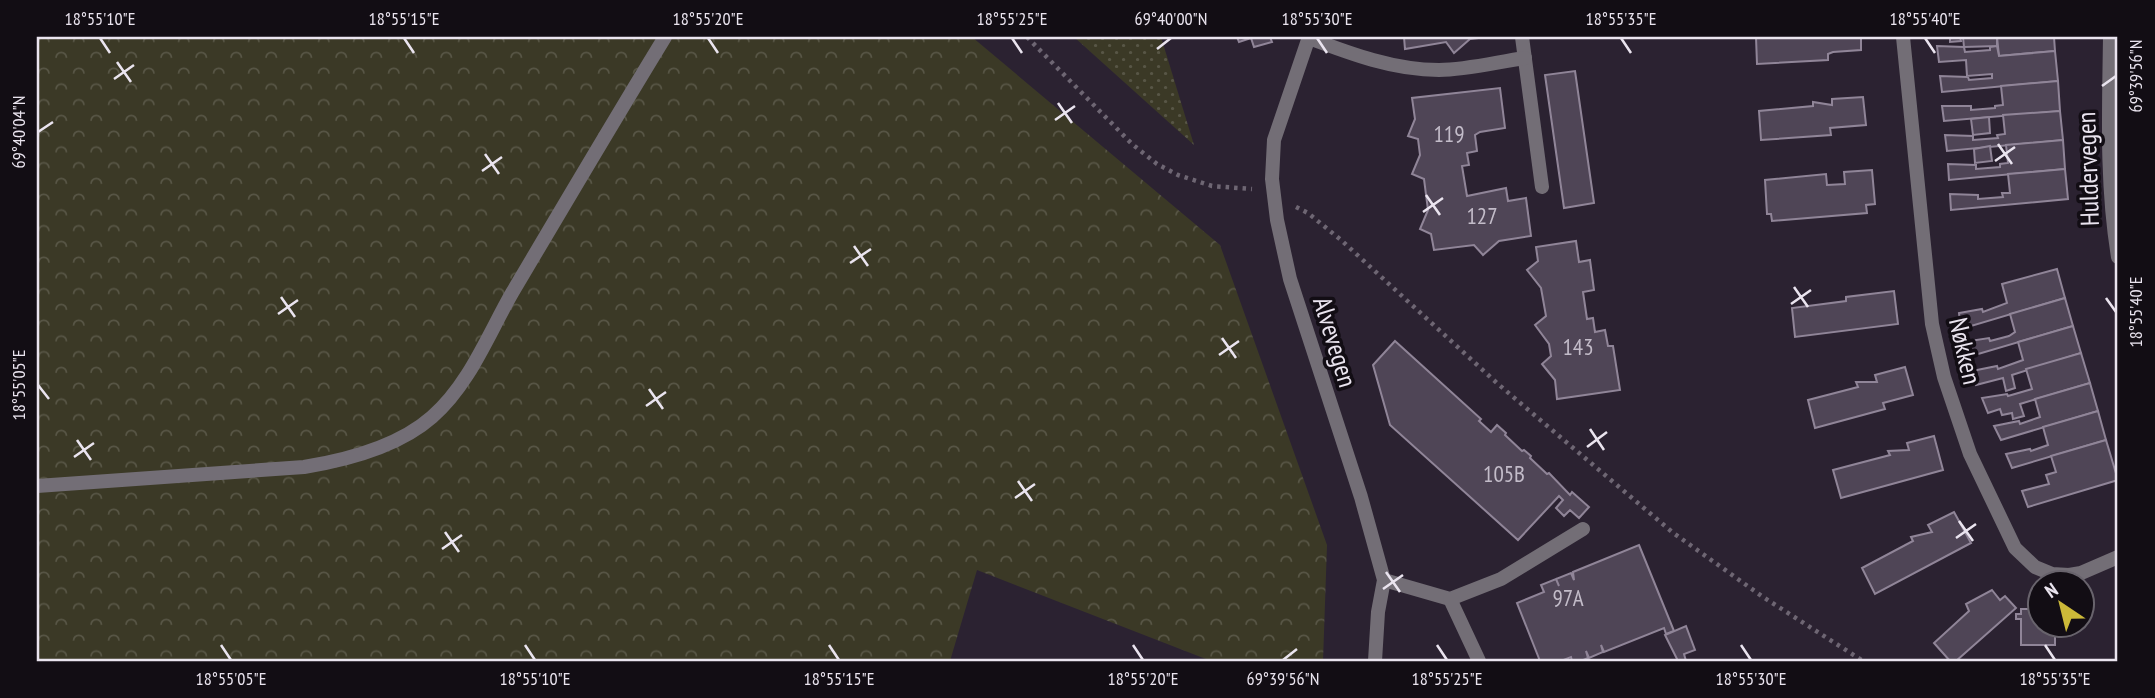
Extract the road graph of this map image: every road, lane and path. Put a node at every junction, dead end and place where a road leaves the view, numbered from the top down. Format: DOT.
graph roads {
  1 [pos="665,37"];
  2 [pos="1027,37"];
  3 [pos="1309,37"];
  4 [pos="1522,37"];
  5 [pos="1903,37"];
  6 [pos="2110,37"];
  7 [pos="1525,58"];
  8 [pos="1542,187"];
  9 [pos="1275,197"];
  10 [pos="2118,257"];
  11 [pos="37,486"];
  12 [pos="1583,530"];
  13 [pos="2118,557"];
  14 [pos="1384,580"];
  15 [pos="1450,599"];
  16 [pos="1375,661"];
  17 [pos="1479,661"];
  18 [pos="1863,661"];
  1 -- 11 [label="street"];
  2 -- 9 [label="path"];
  3 -- 7 [label="street"];
  3 -- 9 [label="street, Alvevegen"];
  4 -- 7 [label="street"];
  5 -- 13 [label="street, Nøkken"];
  6 -- 10 [label="street, Huldervegen"];
  7 -- 8 [label="street"];
  9 -- 14 [label="street, Alvevegen"];
  9 -- 18 [label="path"];
  12 -- 15 [label="street"];
  14 -- 15 [label="street"];
  14 -- 16 [label="street, Alvevegen"];
  15 -- 17 [label="street"];
}
